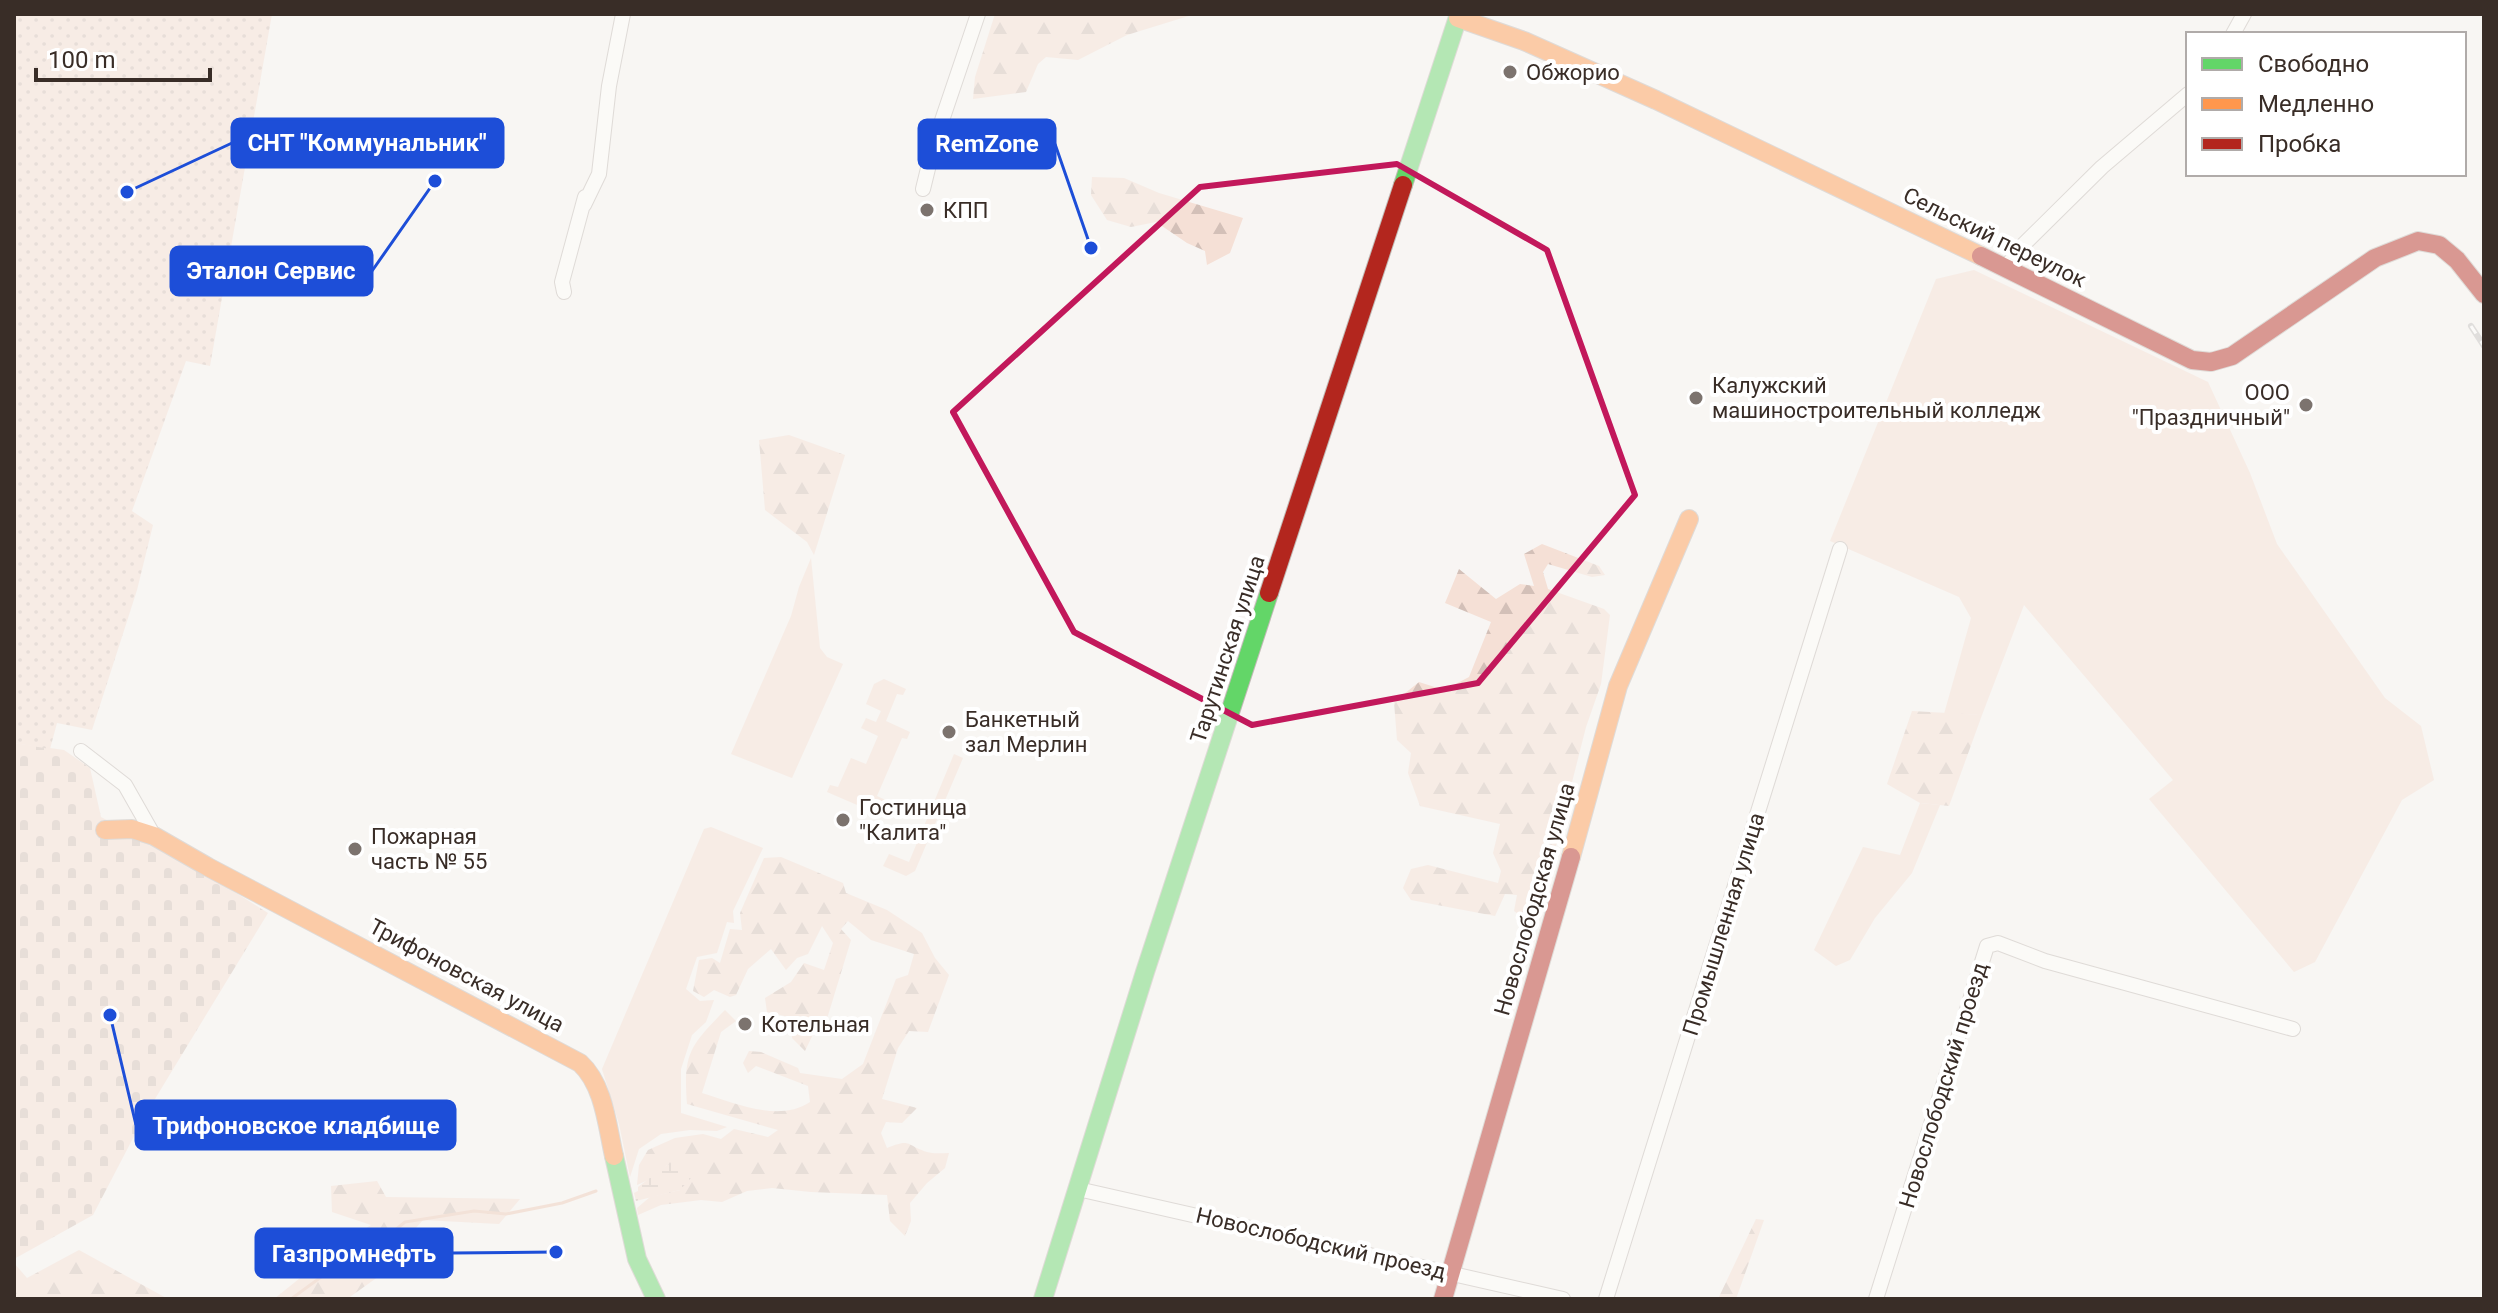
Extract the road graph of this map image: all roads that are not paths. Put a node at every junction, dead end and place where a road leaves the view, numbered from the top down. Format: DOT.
graph roads {
  1 [pos="623,14"];
  2 [pos="978,14"];
  3 [pos="2244,14"];
  4 [pos="1455,15"];
  5 [pos="2234,32"];
  6 [pos="2186,96"];
  7 [pos="923,189"];
  8 [pos="2005,269"];
  9 [pos="564,292"];
  10 [pos="2484,294"];
  11 [pos="1689,519"];
  12 [pos="1840,549"];
  13 [pos="81,751"];
  14 [pos="105,830"];
  15 [pos="154,836"];
  16 [pos="2293,1029"];
  17 [pos="1078,1189"];
  18 [pos="1452,1272"];
  19 [pos="656,1299"];
  20 [pos="1043,1299"];
  21 [pos="1443,1299"];
  22 [pos="1563,1299"];
  23 [pos="1606,1299"];
  24 [pos="1876,1299"];
  1 -- 9 [label="street"];
  2 -- 7 [label="street"];
  3 -- 5 [label="street"];
  4 -- 8 [label="street, Сельский переулок"];
  4 -- 17 [label="street, Тарутинская улица"];
  6 -- 8 [label="street"];
  8 -- 10 [label="street, Сельский переулок"];
  11 -- 18 [label="street, Новослободская улица"];
  12 -- 23 [label="street, Промышленная улица"];
  13 -- 15 [label="street"];
  14 -- 15 [label="street, Трифоновская улица"];
  15 -- 19 [label="street, Трифоновская улица"];
  16 -- 24 [label="street, Новослободский проезд"];
  17 -- 18 [label="street, Новослободский проезд"];
  17 -- 20 [label="street, Тарутинская улица"];
  18 -- 21 [label="street, Новослободская улица"];
  18 -- 22 [label="street, Новослободский проезд"];
}
